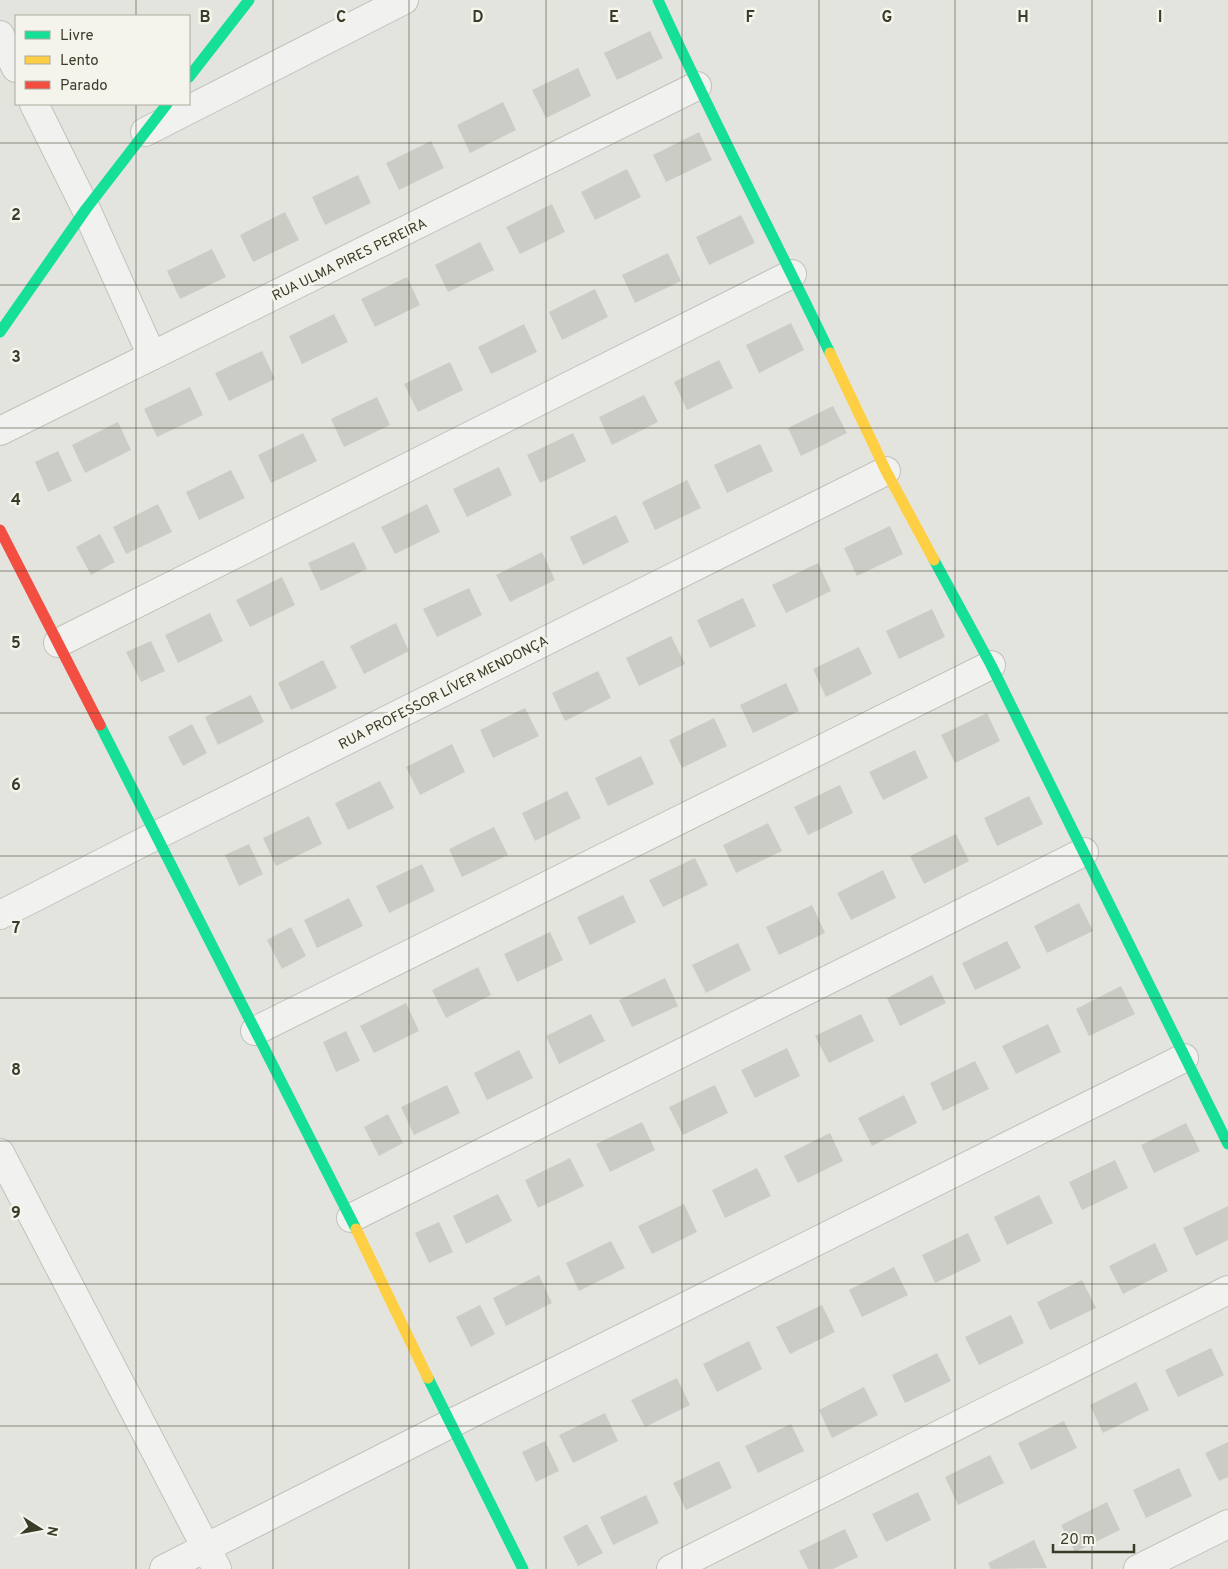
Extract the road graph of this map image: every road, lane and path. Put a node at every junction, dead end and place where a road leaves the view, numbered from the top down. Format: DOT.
graph roads {
  1 [pos="249,0"];
  2 [pos="404,0"];
  3 [pos="658,0"];
  4 [pos="0,35"];
  5 [pos="15,66"];
  6 [pos="190,75"];
  7 [pos="697,86"];
  8 [pos="34,105"];
  9 [pos="166,105"];
  10 [pos="146,132"];
  11 [pos="86,209"];
  12 [pos="792,274"];
  13 [pos="0,332"];
  14 [pos="152,356"];
  15 [pos="0,431"];
  16 [pos="886,471"];
  17 [pos="0,530"];
  18 [pos="58,643"];
  19 [pos="991,665"];
  20 [pos="154,836"];
  21 [pos="1084,852"];
  22 [pos="0,915"];
  23 [pos="255,1031"];
  24 [pos="1184,1058"];
  25 [pos="1228,1144"];
  26 [pos="0,1153"];
  27 [pos="351,1218"];
  28 [pos="1228,1290"];
  29 [pos="450,1424"];
  30 [pos="1228,1524"];
  31 [pos="212,1559"];
  32 [pos="164,1569"];
  33 [pos="523,1569"];
  34 [pos="671,1569"];
  35 [pos="1138,1569"];
  1 -- 6 [label="street"];
  2 -- 10 [label="street"];
  3 -- 7 [label="street"];
  4 -- 5 [label="street"];
  7 -- 12 [label="street"];
  7 -- 14 [label="street, RUA ULMA PIRES PEREIRA"];
  8 -- 11 [label="street"];
  9 -- 10 [label="street"];
  10 -- 11 [label="street"];
  11 -- 13 [label="street"];
  11 -- 14 [label="street"];
  12 -- 16 [label="street"];
  12 -- 18 [label="street"];
  14 -- 15 [label="street, RUA ULMA PIRES PEREIRA"];
  16 -- 19 [label="street"];
  16 -- 20 [label="street, RUA PROFESSOR LÍVER MENDONÇA"];
  17 -- 18 [label="street"];
  18 -- 20 [label="street"];
  19 -- 21 [label="street"];
  19 -- 23 [label="street"];
  20 -- 22 [label="street, RUA PROFESSOR LÍVER MENDONÇA"];
  20 -- 23 [label="street"];
  21 -- 24 [label="street"];
  21 -- 27 [label="street"];
  23 -- 27 [label="street"];
  24 -- 25 [label="street"];
  24 -- 29 [label="street"];
  26 -- 31 [label="street"];
  27 -- 29 [label="street"];
  28 -- 34 [label="street"];
  29 -- 31 [label="street"];
  29 -- 33 [label="street"];
  30 -- 35 [label="street"];
  31 -- 32 [label="street"];
}
